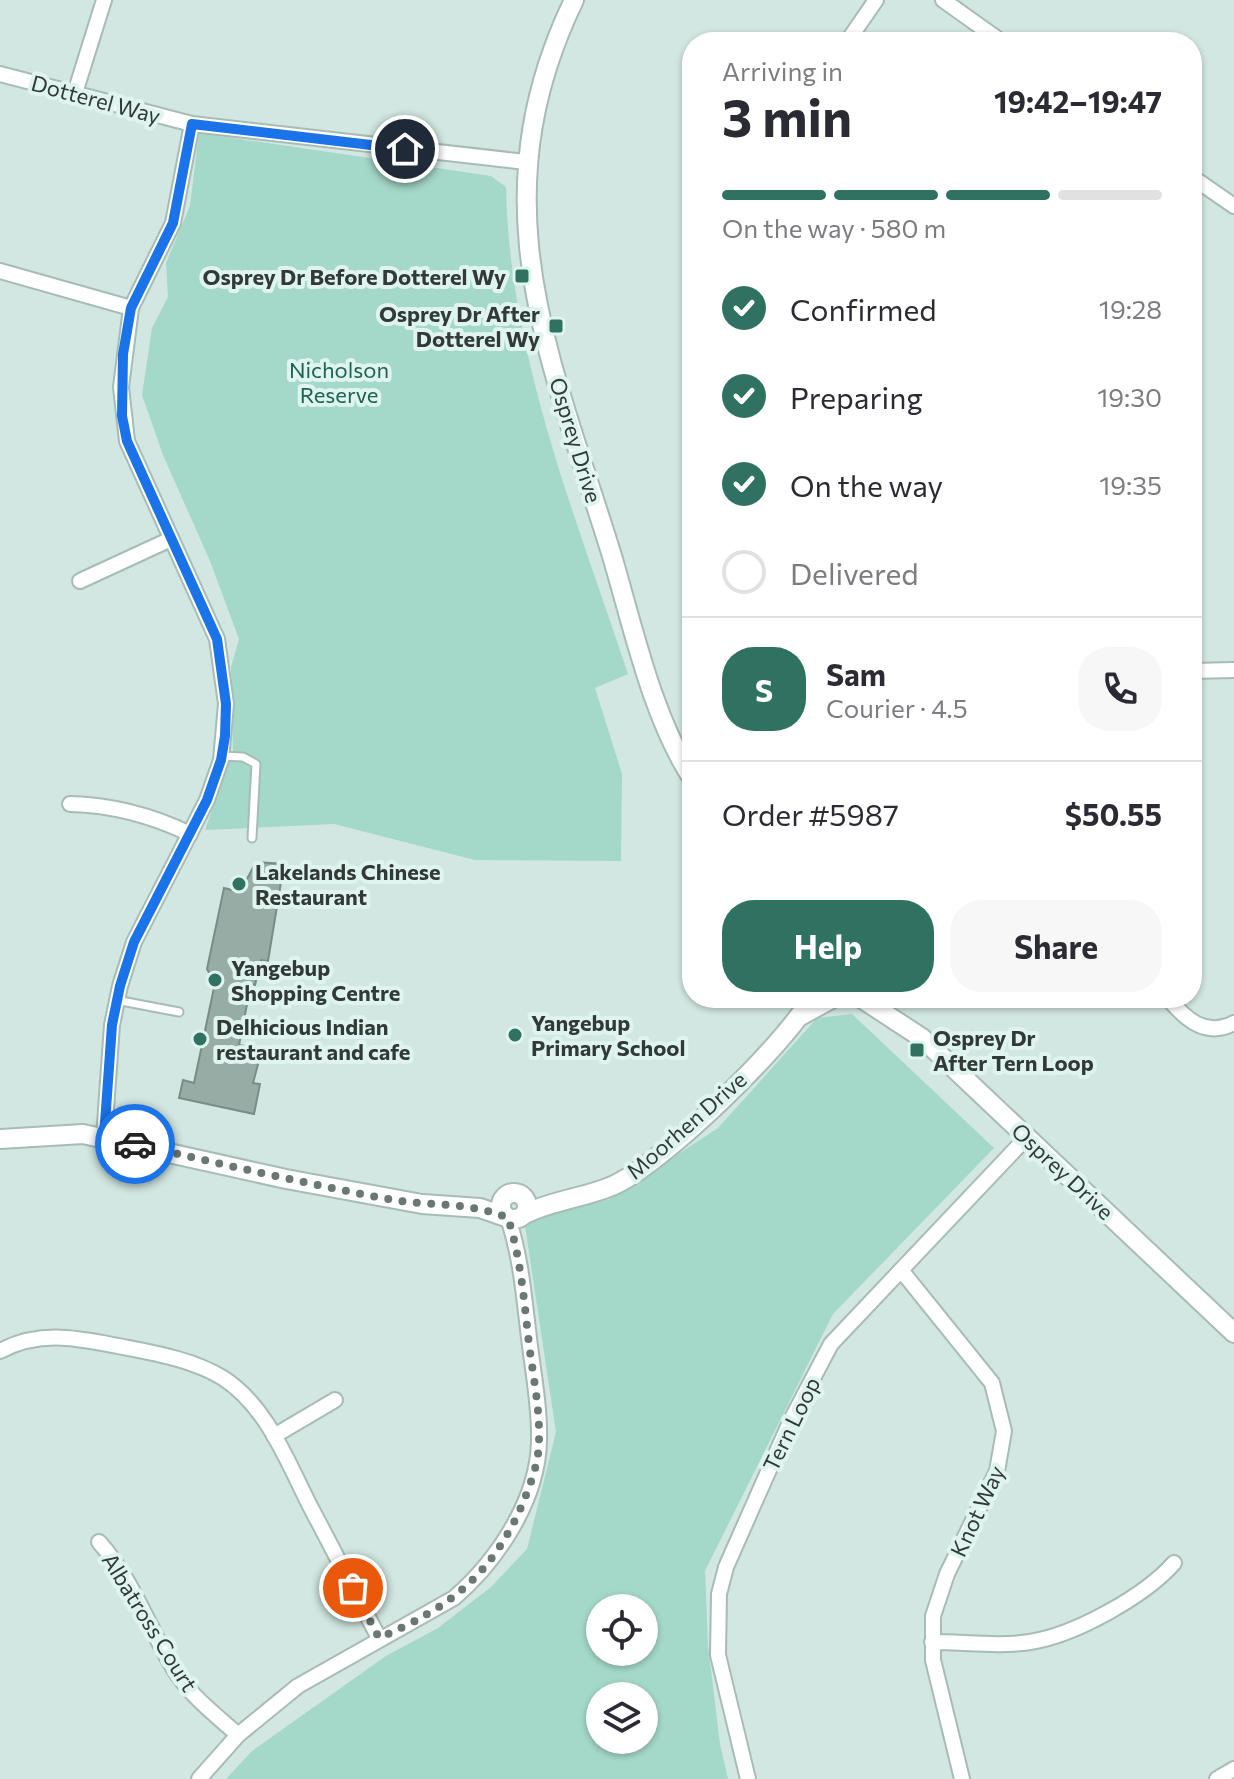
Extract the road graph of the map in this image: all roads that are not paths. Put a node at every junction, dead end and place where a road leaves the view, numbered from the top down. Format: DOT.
graph roads {
  1 [pos="104,0"];
  2 [pos="574,0"];
  3 [pos="876,0"];
  4 [pos="943,0"];
  5 [pos="854,32"];
  6 [pos="988,32"];
  7 [pos="0,74"];
  8 [pos="75,93"];
  9 [pos="192,124"];
  10 [pos="526,162"];
  11 [pos="1202,184"];
  12 [pos="1234,206"];
  13 [pos="0,271"];
  14 [pos="131,308"];
  15 [pos="171,539"];
  16 [pos="80,581"];
  17 [pos="1234,670"];
  18 [pos="1202,671"];
  19 [pos="222,756"];
  20 [pos="682,756"];
  21 [pos="70,804"];
  22 [pos="190,834"];
  23 [pos="252,838"];
  24 [pos="116,1000"];
  25 [pos="804,1008"];
  26 [pos="886,1008"];
  27 [pos="1178,1008"];
  28 [pos="179,1012"];
  29 [pos="1234,1023"];
  30 [pos="104,1137"];
  31 [pos="1027,1137"];
  32 [pos="0,1139"];
  33 [pos="515,1210"];
  34 [pos="901,1270"];
  35 [pos="1234,1333"];
  36 [pos="0,1351"];
  37 [pos="335,1400"];
  38 [pos="274,1436"];
  39 [pos="99,1542"];
  40 [pos="1174,1563"];
  41 [pos="379,1638"];
  42 [pos="932,1642"];
  43 [pos="238,1735"];
  44 [pos="1234,1770"];
  45 [pos="199,1779"];
  46 [pos="748,1779"];
  47 [pos="962,1779"];
  48 [pos="1217,1779"];
  1 -- 8 [label="street"];
  2 -- 10 [label="street, Osprey Drive"];
  3 -- 5 [label="street"];
  4 -- 6 [label="street"];
  7 -- 8 [label="street, Dotterel Way"];
  8 -- 9 [label="street, Dotterel Way"];
  9 -- 10 [label="street, Dotterel Way"];
  9 -- 14 [label="street"];
  10 -- 20 [label="street, Osprey Drive"];
  11 -- 12 [label="street"];
  13 -- 14 [label="street"];
  14 -- 15 [label="street"];
  15 -- 16 [label="street"];
  15 -- 19 [label="street"];
  17 -- 18 [label="street"];
  19 -- 22 [label="street"];
  19 -- 23 [label="lane"];
  21 -- 22 [label="street"];
  22 -- 24 [label="street"];
  24 -- 28 [label="lane"];
  24 -- 30 [label="street"];
  25 -- 33 [label="street, Moorhen Drive"];
  26 -- 31 [label="street, Osprey Drive"];
  27 -- 29 [label="street"];
  30 -- 32 [label="street, Moorhen Drive"];
  30 -- 33 [label="street, Moorhen Drive"];
  31 -- 34 [label="street, Tern Loop"];
  31 -- 35 [label="street, Osprey Drive"];
  33 -- 41 [label="street"];
  34 -- 42 [label="street, Knot Way"];
  34 -- 46 [label="street, Tern Loop"];
  36 -- 38 [label="street"];
  37 -- 38 [label="street"];
  38 -- 41 [label="street"];
  39 -- 43 [label="street, Albatross Court"];
  40 -- 42 [label="street"];
  41 -- 43 [label="street"];
  42 -- 47 [label="street, Knot Way"];
  43 -- 45 [label="street"];
  44 -- 48 [label="street"];
}
